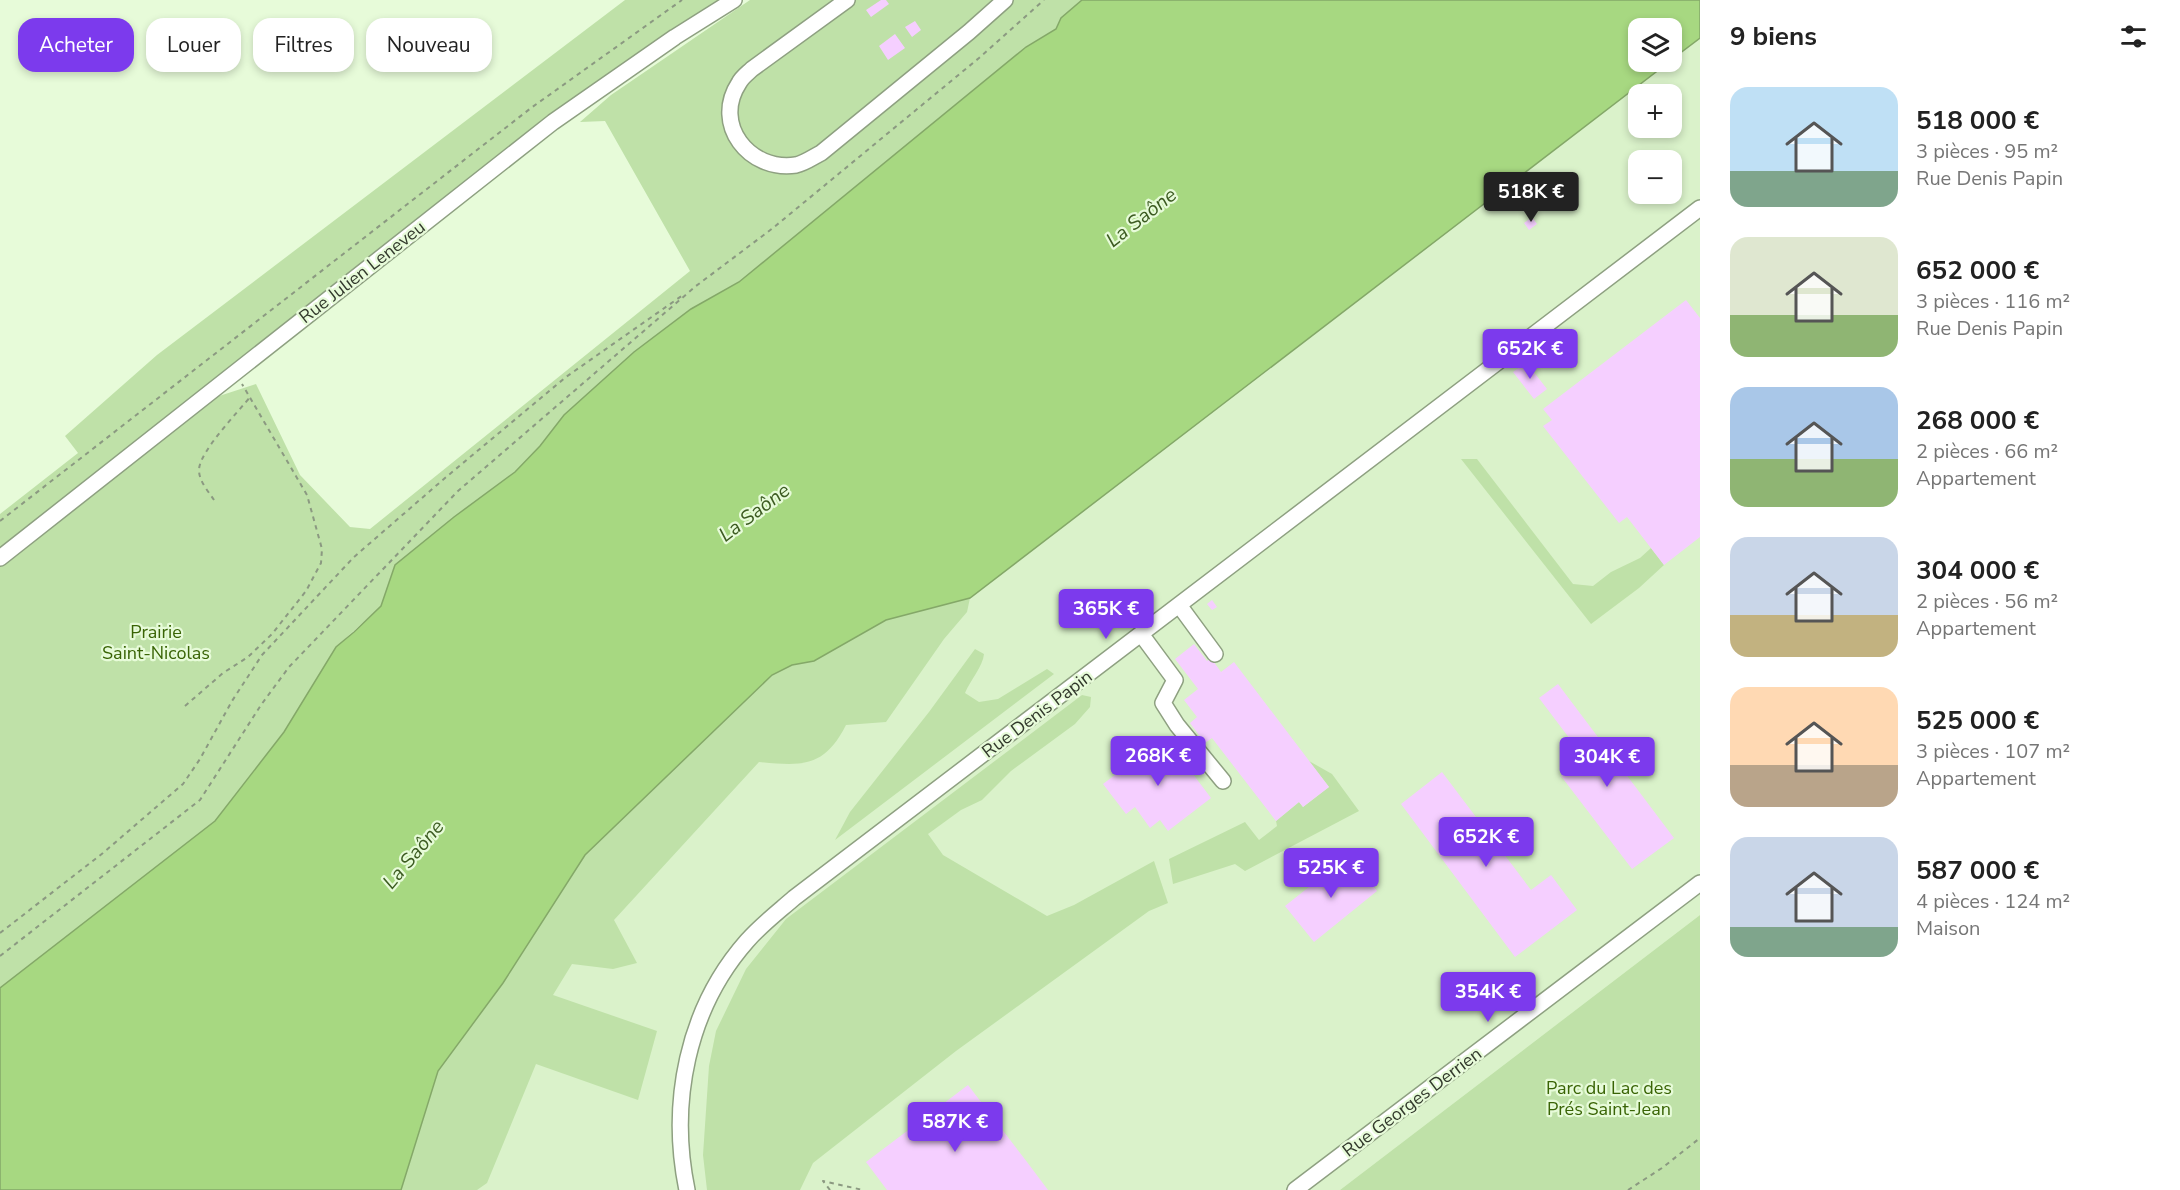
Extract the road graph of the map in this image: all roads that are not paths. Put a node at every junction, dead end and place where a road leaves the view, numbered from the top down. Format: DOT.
graph roads {
  1 [pos="734,0"];
  2 [pos="847,0"];
  3 [pos="1005,0"];
  4 [pos="1700,208"];
  5 [pos="0,558"];
  6 [pos="1179,605"];
  7 [pos="1141,634"];
  8 [pos="1215,654"];
  9 [pos="1223,781"];
  10 [pos="1700,883"];
  11 [pos="687,1190"];
  12 [pos="1295,1190"];
  1 -- 5 [label="street, Rue Julien Leneveu"];
  2 -- 3 [label="street"];
  4 -- 6 [label="street, Rue Denis Papin"];
  6 -- 7 [label="street, Rue Denis Papin"];
  6 -- 8 [label="street"];
  7 -- 9 [label="street"];
  7 -- 11 [label="street, Rue Denis Papin"];
  10 -- 12 [label="street, Rue Georges Derrien"];
}
